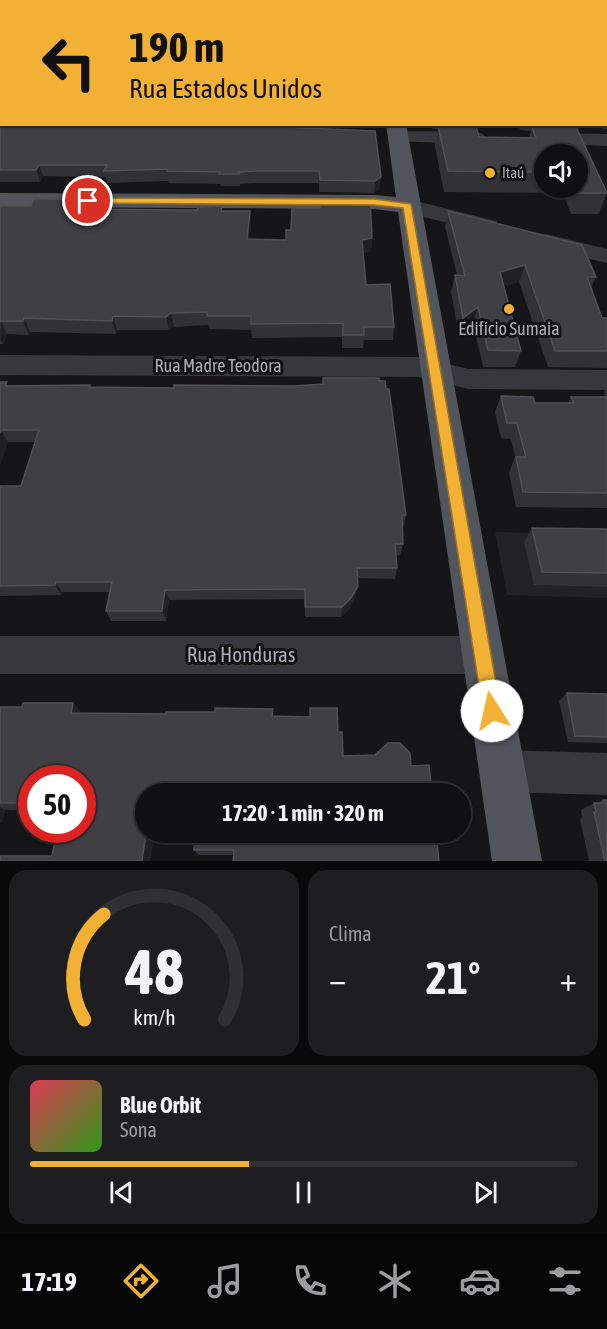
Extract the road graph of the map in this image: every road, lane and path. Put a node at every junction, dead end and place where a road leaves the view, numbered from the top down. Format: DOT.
graph roads {
  1 [pos="393,133"];
  2 [pos="494,138"];
  3 [pos="526,139"];
  4 [pos="607,140"];
  5 [pos="0,200"];
  6 [pos="408,206"];
  7 [pos="505,230"];
  8 [pos="528,236"];
  9 [pos="607,256"];
  10 [pos="0,365"];
  11 [pos="436,372"];
  12 [pos="607,380"];
  13 [pos="0,655"];
  14 [pos="482,655"];
  15 [pos="502,771"];
  16 [pos="607,774"];
  17 [pos="517,861"];
  1 -- 2 [label="street"];
  1 -- 6 [label="main road"];
  3 -- 4 [label="street"];
  5 -- 6 [label="main road"];
  6 -- 7 [label="street"];
  6 -- 11 [label="main road"];
  8 -- 9 [label="street"];
  10 -- 11 [label="street, Rua Madre Teodora"];
  11 -- 12 [label="street, Rua Madre Teodora"];
  11 -- 14 [label="main road"];
  13 -- 14 [label="street, Rua Honduras"];
  14 -- 15 [label="main road"];
  15 -- 16 [label="street"];
  15 -- 17 [label="main road"];
}
